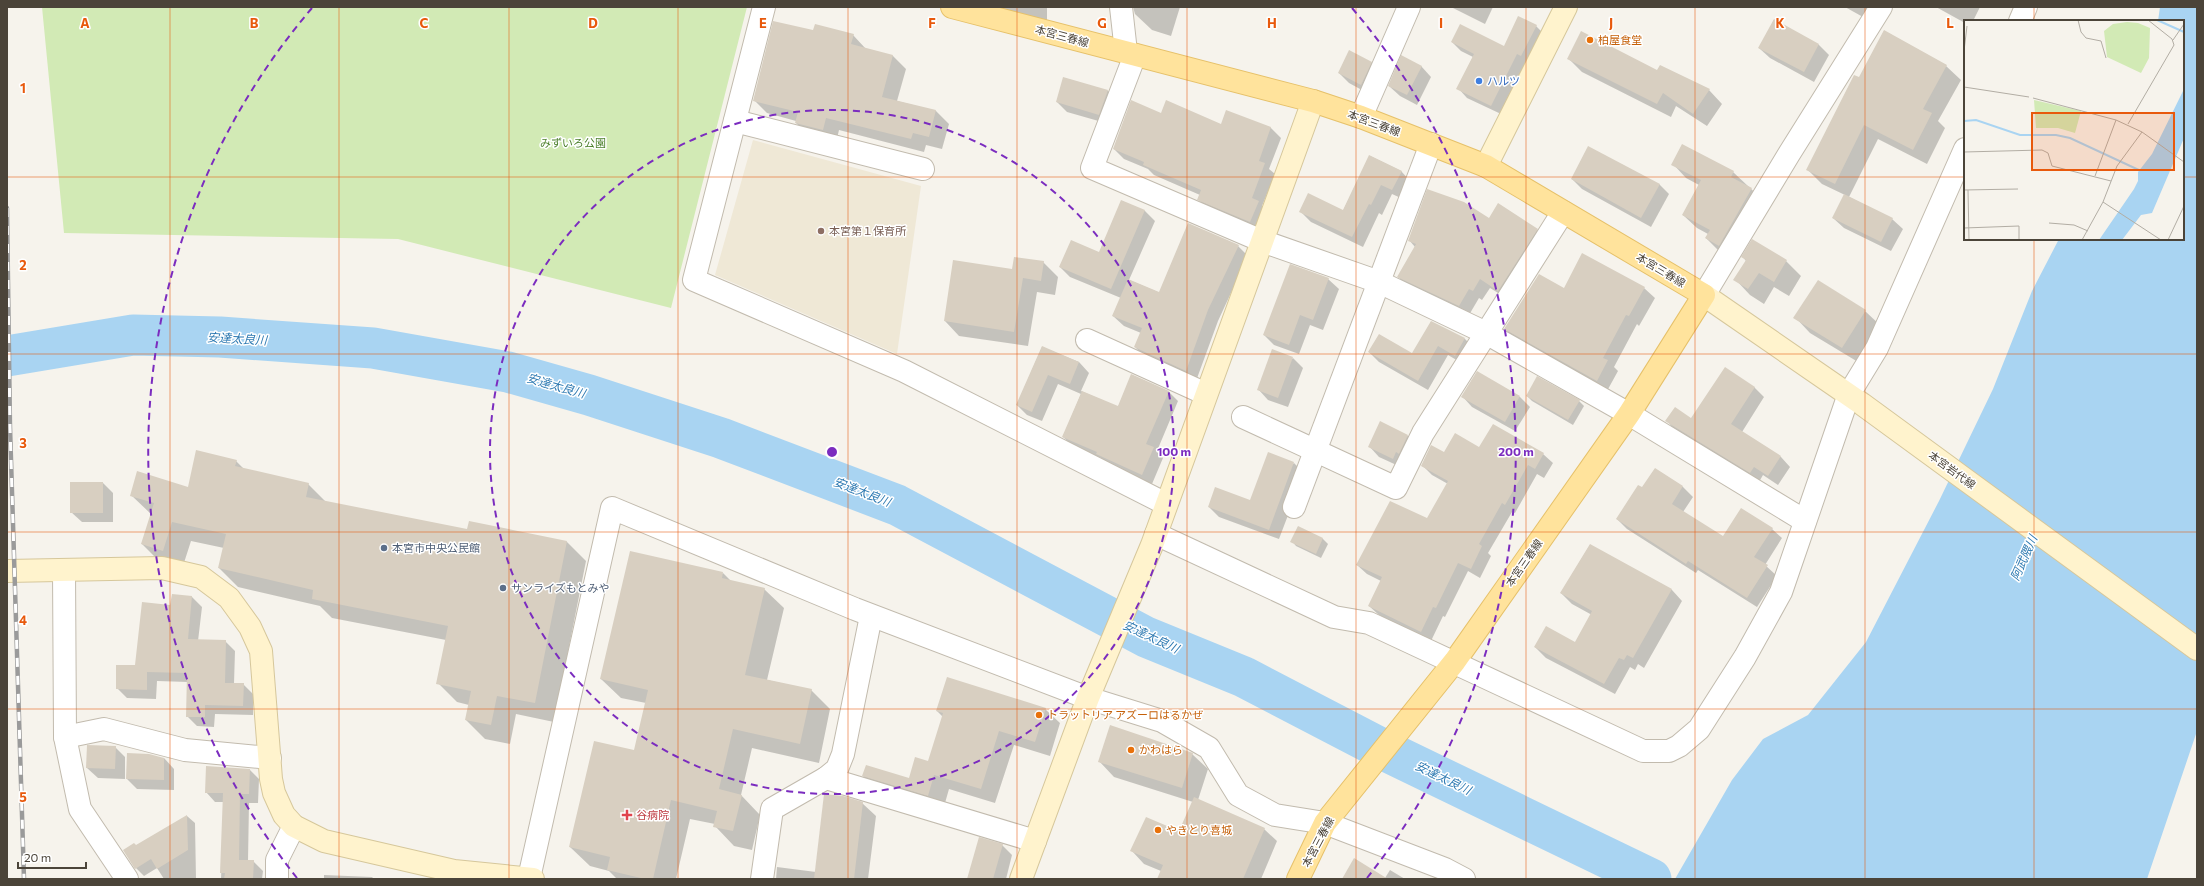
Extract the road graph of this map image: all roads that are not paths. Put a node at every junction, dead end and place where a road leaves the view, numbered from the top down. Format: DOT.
graph roads {
  1 [pos="764,7"];
  2 [pos="952,7"];
  3 [pos="1121,7"];
  4 [pos="1409,7"];
  5 [pos="1566,7"];
  6 [pos="1881,7"];
  7 [pos="2026,7"];
  8 [pos="2020,20"];
  9 [pos="1131,53"];
  10 [pos="1313,101"];
  11 [pos="1361,117"];
  12 [pos="735,121"];
  13 [pos="1431,144"];
  14 [pos="1964,151"];
  15 [pos="1486,166"];
  16 [pos="923,169"];
  17 [pos="1563,212"];
  18 [pos="1262,240"];
  19 [pos="1379,282"];
  20 [pos="1704,295"];
  21 [pos="1486,333"];
  22 [pos="1088,340"];
  23 [pos="1206,394"];
  24 [pos="1855,399"];
  25 [pos="1629,414"];
  26 [pos="1243,417"];
  27 [pos="1314,452"];
  28 [pos="1166,504"];
  29 [pos="1294,507"];
  30 [pos="1805,521"];
  31 [pos="1154,540"];
  32 [pos="64,570"];
  33 [pos="7,571"];
  34 [pos="871,616"];
  35 [pos="2197,649"];
  36 [pos="1454,662"];
  37 [pos="1088,698"];
  38 [pos="65,737"];
  39 [pos="270,758"];
  40 [pos="826,778"];
  41 [pos="1325,823"];
  42 [pos="294,826"];
  43 [pos="1035,841"];
  44 [pos="454,875"];
  45 [pos="127,879"];
  46 [pos="277,879"];
  47 [pos="531,879"];
  48 [pos="762,879"];
  49 [pos="1021,879"];
  50 [pos="1298,879"];
  51 [pos="1464,879"];
  1 -- 12 [label="street"];
  2 -- 9 [label="main road, 本宮三春線"];
  3 -- 9 [label="street"];
  4 -- 11 [label="street"];
  5 -- 15 [label="street"];
  6 -- 20 [label="street"];
  7 -- 8 [label="street"];
  9 -- 10 [label="main road, 本宮三春線"];
  9 -- 18 [label="street"];
  10 -- 11 [label="main road, 本宮三春線"];
  10 -- 18 [label="street"];
  11 -- 13 [label="main road, 本宮三春線"];
  12 -- 16 [label="street"];
  12 -- 28 [label="street"];
  13 -- 15 [label="main road, 本宮三春線"];
  13 -- 19 [label="street"];
  14 -- 24 [label="street"];
  15 -- 17 [label="main road, 本宮三春線"];
  17 -- 20 [label="main road, 本宮三春線"];
  17 -- 21 [label="street"];
  18 -- 19 [label="street"];
  18 -- 23 [label="street"];
  19 -- 21 [label="street"];
  19 -- 27 [label="street"];
  20 -- 24 [label="street, 本宮岩代線"];
  20 -- 25 [label="main road, 本宮三春線"];
  21 -- 25 [label="street"];
  21 -- 27 [label="street"];
  22 -- 23 [label="street"];
  23 -- 28 [label="street"];
  24 -- 30 [label="street"];
  24 -- 35 [label="street, 本宮岩代線"];
  25 -- 30 [label="street"];
  25 -- 36 [label="main road, 本宮三春線"];
  26 -- 27 [label="street"];
  27 -- 29 [label="street"];
  28 -- 31 [label="street"];
  30 -- 36 [label="street"];
  31 -- 36 [label="street"];
  31 -- 37 [label="street"];
  32 -- 33 [label="street"];
  32 -- 38 [label="street"];
  32 -- 39 [label="street"];
  34 -- 37 [label="street"];
  34 -- 40 [label="street"];
  34 -- 47 [label="street"];
  36 -- 41 [label="main road, 本宮三春線"];
  37 -- 41 [label="street"];
  37 -- 43 [label="street"];
  38 -- 39 [label="street"];
  38 -- 45 [label="street"];
  39 -- 42 [label="street"];
  40 -- 43 [label="street"];
  40 -- 48 [label="street"];
  41 -- 50 [label="main road, 本宮三春線"];
  41 -- 51 [label="street"];
  42 -- 44 [label="street"];
  42 -- 46 [label="street"];
  43 -- 49 [label="street"];
  44 -- 47 [label="street"];
}
